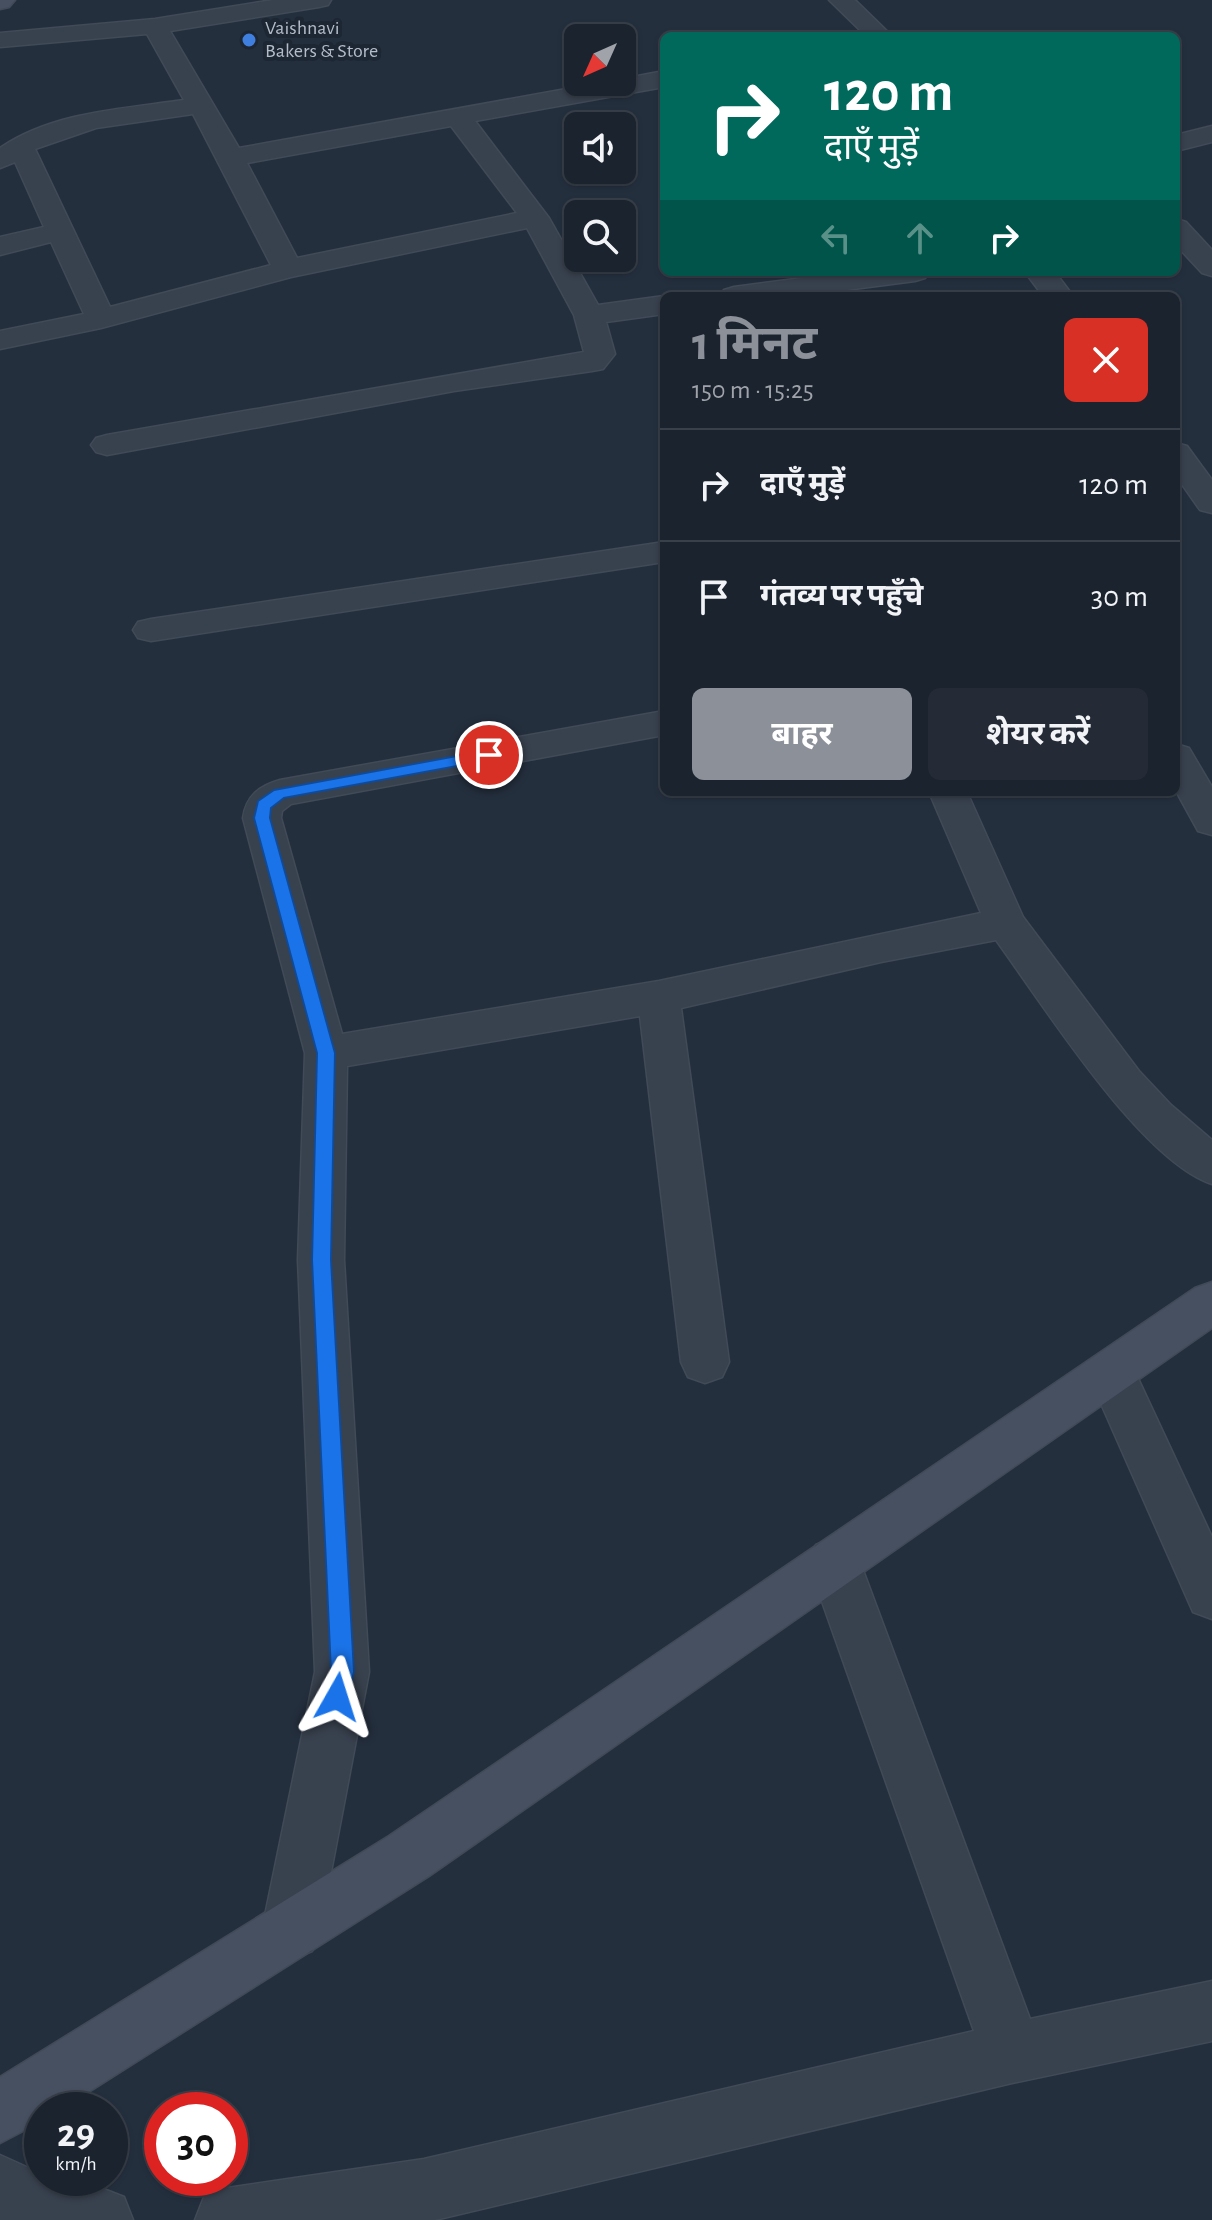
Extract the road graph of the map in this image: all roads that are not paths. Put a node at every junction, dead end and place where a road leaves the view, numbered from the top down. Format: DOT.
graph roads {
  1 [pos="319,0"];
  2 [pos="841,0"];
  3 [pos="155,26"];
  4 [pos="876,32"];
  5 [pos="0,40"];
  6 [pos="660,80"];
  7 [pos="202,105"];
  8 [pos="458,117"];
  9 [pos="1212,134"];
  10 [pos="1180,142"];
  11 [pos="10,153"];
  12 [pos="231,158"];
  13 [pos="535,218"];
  14 [pos="1184,223"];
  15 [pos="60,231"];
  16 [pos="0,246"];
  17 [pos="1212,267"];
  18 [pos="288,269"];
  19 [pos="885,276"];
  20 [pos="764,292"];
  21 [pos="660,306"];
  22 [pos="589,315"];
  23 [pos="101,319"];
  24 [pos="0,340"];
  25 [pos="107,445"];
  26 [pos="1180,465"];
  27 [pos="1212,503"];
  28 [pos="660,553"];
  29 [pos="151,630"];
  30 [pos="660,724"];
  31 [pos="1180,764"];
  32 [pos="950,796"];
  33 [pos="1212,821"];
  34 [pos="1006,923"];
  35 [pos="659,997"];
  36 [pos="326,1053"];
  37 [pos="1212,1166"];
  38 [pos="1212,1302"];
  39 [pos="705,1362"];
  40 [pos="1111,1372"];
  41 [pos="834,1562"];
  42 [pos="1212,1594"];
  43 [pos="291,1930"];
  44 [pos="1212,2011"];
  45 [pos="1012,2053"];
  46 [pos="0,2112"];
  47 [pos="0,2187"];
  48 [pos="101,2220"];
  49 [pos="227,2220"];
  1 -- 3 [label="street"];
  2 -- 4 [label="street"];
  3 -- 5 [label="street"];
  3 -- 7 [label="street"];
  6 -- 8 [label="street"];
  7 -- 11 [label="street"];
  7 -- 12 [label="street"];
  8 -- 12 [label="street"];
  8 -- 13 [label="street"];
  9 -- 10 [label="street"];
  11 -- 15 [label="street"];
  12 -- 18 [label="street"];
  13 -- 18 [label="street"];
  13 -- 22 [label="street"];
  14 -- 17 [label="street"];
  15 -- 16 [label="street"];
  15 -- 23 [label="street"];
  18 -- 23 [label="street"];
  19 -- 20 [label="street"];
  21 -- 22 [label="street"];
  22 -- 25 [label="street"];
  23 -- 24 [label="street"];
  26 -- 27 [label="street"];
  28 -- 29 [label="street"];
  30 -- 36 [label="street"];
  31 -- 33 [label="street"];
  32 -- 34 [label="street"];
  34 -- 35 [label="street"];
  34 -- 37 [label="street"];
  35 -- 36 [label="street"];
  35 -- 39 [label="street"];
  36 -- 43 [label="street"];
  38 -- 40 [label="street"];
  40 -- 41 [label="street"];
  40 -- 42 [label="street"];
  41 -- 43 [label="street"];
  41 -- 45 [label="street"];
  43 -- 46 [label="street"];
  44 -- 45 [label="street"];
  45 -- 49 [label="street"];
  47 -- 48 [label="street"];
}
